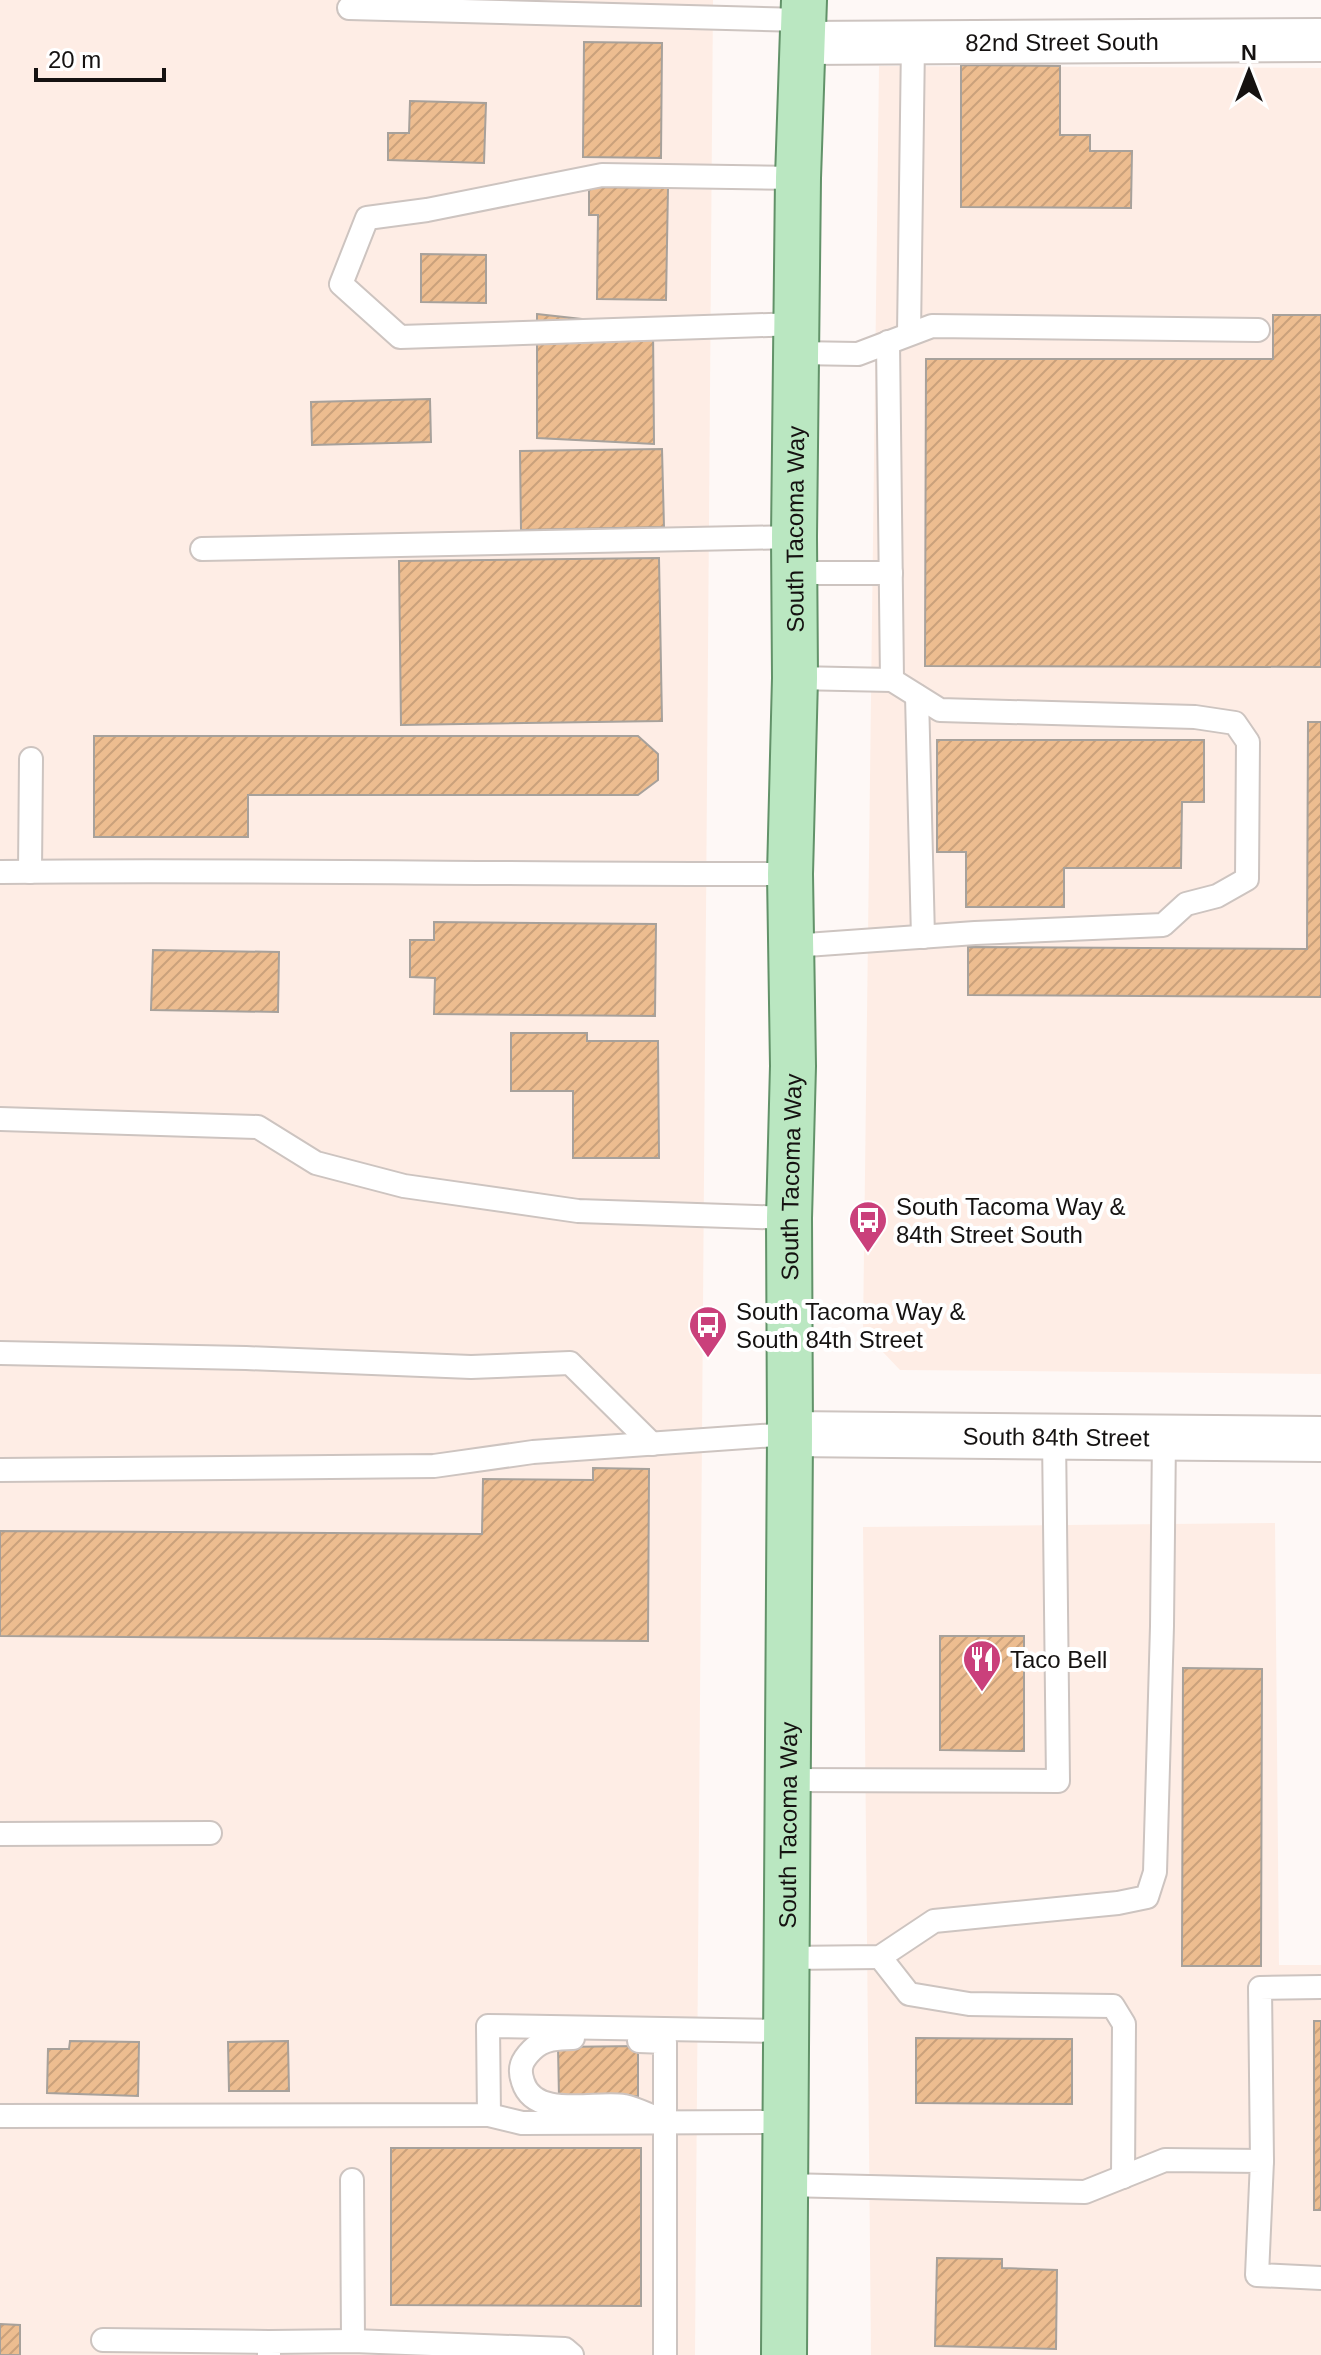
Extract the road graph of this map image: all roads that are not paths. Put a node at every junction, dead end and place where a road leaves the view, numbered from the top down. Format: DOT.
graph roads {
  1 [pos="349,8"];
  2 [pos="803,21"];
  3 [pos="1321,40"];
  4 [pos="913,43"];
  5 [pos="798,178"];
  6 [pos="1258,330"];
  7 [pos="797,338"];
  8 [pos="899,338"];
  9 [pos="202,549"];
  10 [pos="794,555"];
  11 [pos="891,573"];
  12 [pos="795,678"];
  13 [pos="892,680"];
  14 [pos="917,696"];
  15 [pos="31,759"];
  16 [pos="0,872"];
  17 [pos="30,872"];
  18 [pos="790,874"];
  19 [pos="923,937"];
  20 [pos="792,946"];
  21 [pos="0,1119"];
  22 [pos="789,1218"];
  23 [pos="0,1353"];
  24 [pos="790,1434"];
  25 [pos="1054,1436"];
  26 [pos="1164,1437"];
  27 [pos="1321,1439"];
  28 [pos="652,1444"];
  29 [pos="0,1470"];
  30 [pos="788,1780"];
  31 [pos="210,1833"];
  32 [pos="0,1834"];
  33 [pos="880,1957"];
  34 [pos="786,1958"];
  35 [pos="1321,1987"];
  36 [pos="785,2031"];
  37 [pos="489,2115"];
  38 [pos="0,2116"];
  39 [pos="665,2121"];
  40 [pos="785,2122"];
  41 [pos="1262,2161"];
  42 [pos="1123,2177"];
  43 [pos="352,2180"];
  44 [pos="785,2185"];
  45 [pos="1321,2278"];
  46 [pos="103,2340"];
  47 [pos="353,2341"];
  48 [pos="269,2349"];
  49 [pos="477,2350"];
  50 [pos="572,2355"];
  51 [pos="665,2355"];
  52 [pos="784,2355"];
  1 -- 2 [label="lane"];
  2 -- 4 [label="street, 82nd Street South"];
  2 -- 5 [label="main road, South Tacoma Way"];
  3 -- 4 [label="street, 82nd Street South"];
  4 -- 8 [label="lane"];
  5 -- 7 [label="main road, South Tacoma Way"];
  5 -- 7 [label="lane"];
  6 -- 8 [label="lane"];
  7 -- 8 [label="lane"];
  7 -- 10 [label="main road, South Tacoma Way"];
  8 -- 11 [label="lane"];
  9 -- 10 [label="lane"];
  10 -- 11 [label="lane"];
  10 -- 12 [label="main road, South Tacoma Way"];
  11 -- 13 [label="lane"];
  12 -- 13 [label="lane"];
  12 -- 18 [label="main road, South Tacoma Way"];
  13 -- 14 [label="lane"];
  14 -- 19 [label="lane"];
  14 -- 19 [label="lane"];
  15 -- 17 [label="lane"];
  16 -- 17 [label="lane"];
  17 -- 18 [label="lane"];
  18 -- 20 [label="main road, South Tacoma Way"];
  19 -- 20 [label="lane"];
  20 -- 22 [label="main road, South Tacoma Way"];
  21 -- 22 [label="lane"];
  22 -- 24 [label="main road, South Tacoma Way"];
  23 -- 28 [label="lane"];
  24 -- 25 [label="main road, South 84th Street"];
  24 -- 28 [label="lane"];
  24 -- 30 [label="main road, South Tacoma Way"];
  25 -- 26 [label="main road, South 84th Street"];
  25 -- 30 [label="lane"];
  26 -- 27 [label="main road, South 84th Street"];
  26 -- 33 [label="lane"];
  28 -- 29 [label="lane"];
  30 -- 34 [label="main road, South Tacoma Way"];
  31 -- 32 [label="lane"];
  33 -- 34 [label="lane"];
  33 -- 42 [label="lane"];
  34 -- 36 [label="main road, South Tacoma Way"];
  35 -- 41 [label="lane"];
  36 -- 37 [label="lane"];
  36 -- 40 [label="main road, South Tacoma Way"];
  37 -- 38 [label="lane"];
  37 -- 39 [label="lane"];
  39 -- 39 [label="lane"];
  39 -- 40 [label="lane"];
  39 -- 51 [label="lane"];
  40 -- 44 [label="main road, South Tacoma Way"];
  41 -- 42 [label="lane"];
  41 -- 45 [label="lane"];
  42 -- 44 [label="lane"];
  43 -- 47 [label="lane"];
  44 -- 52 [label="main road, South Tacoma Way"];
  46 -- 48 [label="lane"];
  47 -- 48 [label="lane"];
  47 -- 49 [label="lane"];
  49 -- 50 [label="lane"];
}
